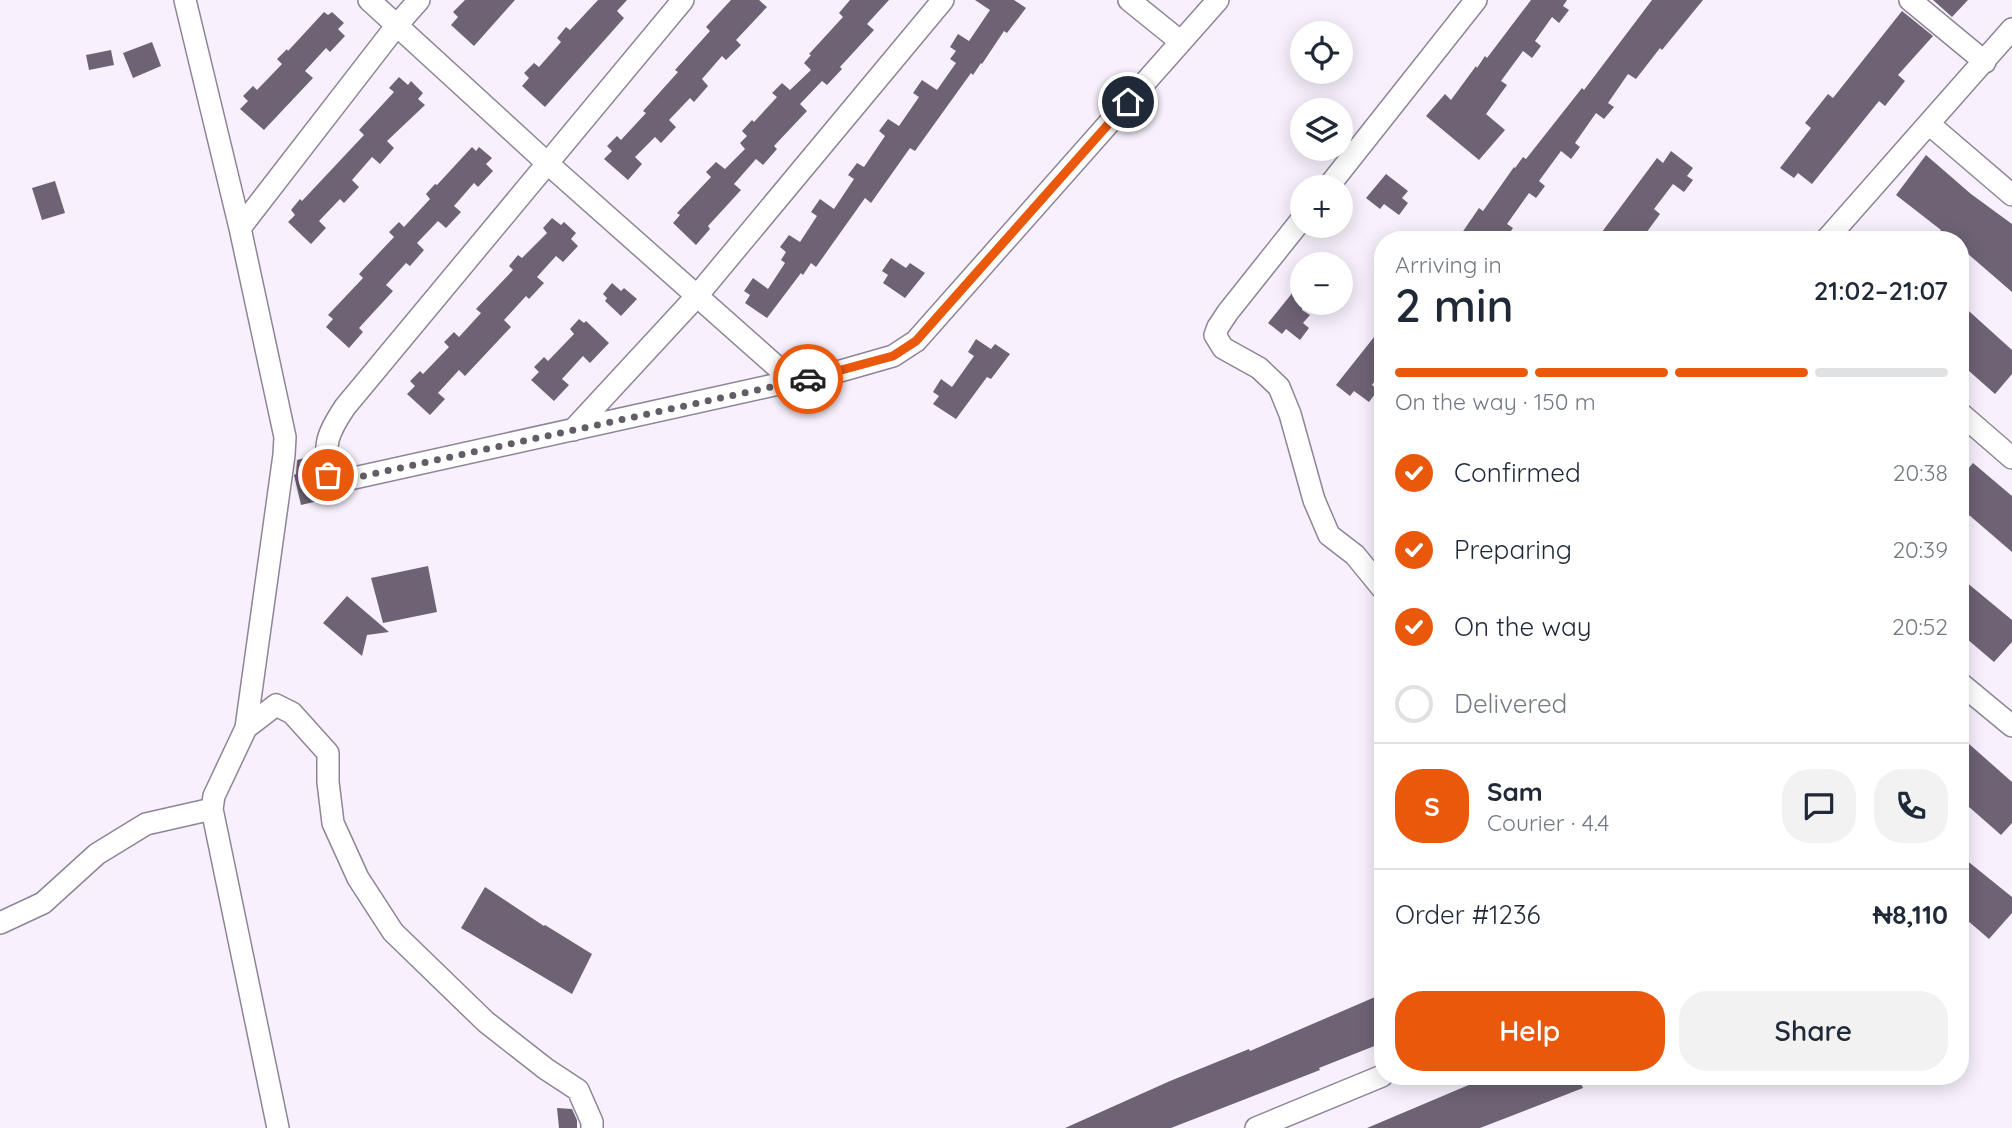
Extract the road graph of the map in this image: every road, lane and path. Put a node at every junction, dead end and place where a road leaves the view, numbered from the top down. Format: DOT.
graph roads {
  1 [pos="185,0"];
  2 [pos="369,0"];
  3 [pos="419,0"];
  4 [pos="683,0"];
  5 [pos="943,0"];
  6 [pos="1129,0"];
  7 [pos="1218,0"];
  8 [pos="1476,0"];
  9 [pos="1909,0"];
  10 [pos="397,25"];
  11 [pos="2012,29"];
  12 [pos="1181,42"];
  13 [pos="1985,62"];
  14 [pos="1929,124"];
  15 [pos="547,162"];
  16 [pos="1337,175"];
  17 [pos="2012,195"];
  18 [pos="240,228"];
  19 [pos="1834,231"];
  20 [pos="1290,234"];
  21 [pos="696,297"];
  22 [pos="801,379"];
  23 [pos="1969,421"];
  24 [pos="573,430"];
  25 [pos="2012,458"];
  26 [pos="1374,578"];
  27 [pos="1969,690"];
  28 [pos="2012,726"];
  29 [pos="246,728"];
  30 [pos="212,809"];
  31 [pos="0,923"];
  32 [pos="1374,1079"];
  33 [pos="278,1128"];
  34 [pos="592,1128"];
  35 [pos="1256,1128"];
  1 -- 18 [label="street"];
  2 -- 10 [label="street"];
  3 -- 10 [label="street"];
  4 -- 15 [label="street"];
  5 -- 21 [label="street"];
  6 -- 12 [label="street"];
  7 -- 12 [label="street"];
  8 -- 16 [label="street"];
  9 -- 13 [label="street"];
  10 -- 15 [label="street"];
  10 -- 18 [label="street"];
  11 -- 13 [label="street"];
  12 -- 22 [label="street"];
  13 -- 14 [label="street"];
  14 -- 17 [label="street"];
  14 -- 19 [label="street"];
  15 -- 21 [label="street"];
  15 -- 24 [label="street"];
  18 -- 29 [label="street"];
  20 -- 26 [label="street"];
  21 -- 22 [label="street"];
  21 -- 24 [label="street"];
  22 -- 24 [label="street"];
  23 -- 25 [label="street"];
  27 -- 28 [label="street"];
  29 -- 30 [label="street"];
  29 -- 34 [label="street"];
  30 -- 31 [label="street"];
  30 -- 33 [label="street"];
  32 -- 35 [label="street"];
}
